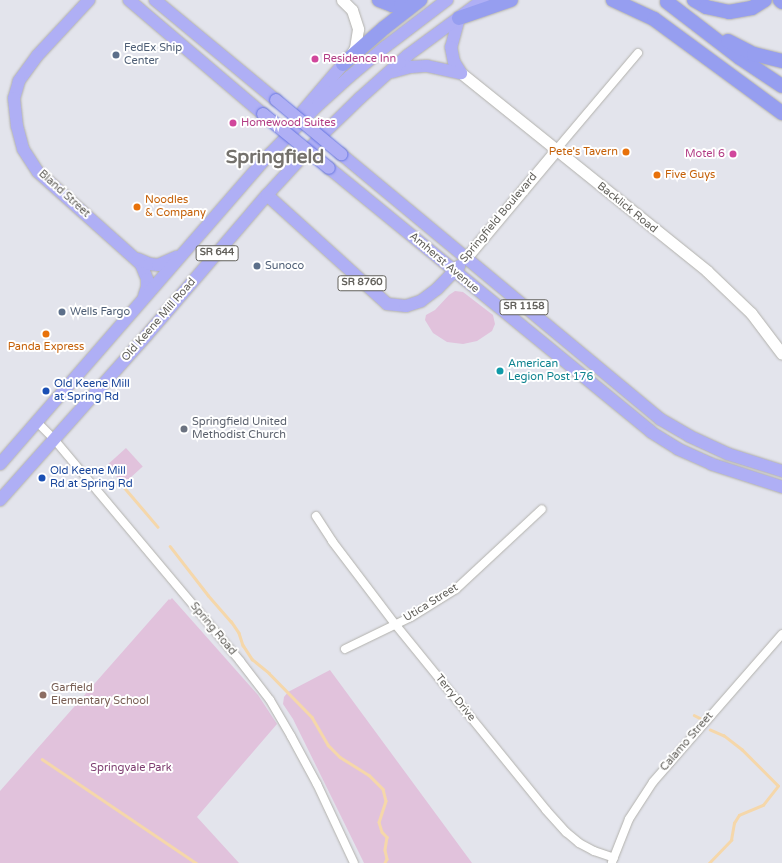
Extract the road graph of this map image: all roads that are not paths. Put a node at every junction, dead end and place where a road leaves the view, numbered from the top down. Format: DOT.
graph roads {
  1 [pos="90,0"];
  2 [pos="129,0"];
  3 [pos="155,0"];
  4 [pos="342,0"];
  5 [pos="379,0"];
  6 [pos="420,0"];
  7 [pos="447,0"];
  8 [pos="483,0"];
  9 [pos="511,0"];
  10 [pos="613,0"];
  11 [pos="694,0"];
  12 [pos="765,0"];
  13 [pos="780,0"];
  14 [pos="666,1"];
  15 [pos="782,2"];
  16 [pos="459,18"];
  17 [pos="638,53"];
  18 [pos="782,61"];
  19 [pos="344,64"];
  20 [pos="388,73"];
  21 [pos="461,74"];
  22 [pos="782,86"];
  23 [pos="779,112"];
  24 [pos="556,150"];
  25 [pos="269,155"];
  26 [pos="267,195"];
  27 [pos="184,252"];
  28 [pos="136,257"];
  29 [pos="465,259"];
  30 [pos="454,272"];
  31 [pos="143,299"];
  32 [pos="782,354"];
  33 [pos="36,421"];
  34 [pos="53,438"];
  35 [pos="0,464"];
  36 [pos="782,471"];
  37 [pos="782,487"];
  38 [pos="0,500"];
  39 [pos="542,509"];
  40 [pos="316,516"];
  41 [pos="395,624"];
  42 [pos="782,634"];
  43 [pos="345,649"];
  44 [pos="613,861"];
  45 [pos="354,863"];
  1 -- 28 [label="main road, Bland Street"];
  2 -- 30 [label="main road, Amherst Avenue / SR 1158, bridge"];
  3 -- 29 [label="main road, Amherst Avenue / SR 1158, bridge"];
  4 -- 19 [label="main road"];
  5 -- 6 [label="highway"];
  6 -- 19 [label="highway"];
  7 -- 25 [label="main road, SR 644"];
  8 -- 16 [label="main road, Old Keene Mill Road / SR 644"];
  9 -- 16 [label="highway"];
  10 -- 23 [label="highway"];
  11 -- 12 [label="highway"];
  13 -- 15 [label="highway"];
  14 -- 18 [label="highway"];
  14 -- 22 [label="highway"];
  16 -- 20 [label="main road, Old Keene Mill Road / SR 644"];
  16 -- 21 [label="main road"];
  17 -- 24 [label="street, Springfield Boulevard"];
  19 -- 25 [label="main road"];
  20 -- 21 [label="main road"];
  20 -- 26 [label="main road, Old Keene Mill Road / SR 644"];
  21 -- 24 [label="main road, Backlick Road"];
  24 -- 29 [label="main road, Springfield Boulevard / SR 8760"];
  24 -- 32 [label="main road, Backlick Road"];
  25 -- 27 [label="main road, SR 644"];
  26 -- 30 [label="main road, Springfield Boulevard / SR 8760"];
  26 -- 34 [label="main road, Old Keene Mill Road / SR 644"];
  27 -- 28 [label="main road"];
  27 -- 31 [label="main road, SR 644"];
  28 -- 31 [label="main road"];
  29 -- 30 [label="main road, Springfield Boulevard / SR 8760"];
  29 -- 36 [label="main road, Amherst Avenue / SR 1158"];
  30 -- 37 [label="main road, Amherst Avenue / SR 1158"];
  31 -- 33 [label="main road, SR 644"];
  33 -- 34 [label="street, Spring Road"];
  33 -- 35 [label="main road, SR 644"];
  34 -- 38 [label="main road, Old Keene Mill Road / SR 644"];
  34 -- 45 [label="street, Spring Road"];
  39 -- 41 [label="street, Utica Street"];
  40 -- 41 [label="street, Terry Drive"];
  41 -- 43 [label="street, Utica Street"];
  41 -- 44 [label="street, Terry Drive"];
  42 -- 44 [label="street, Calamo Street"];
}
